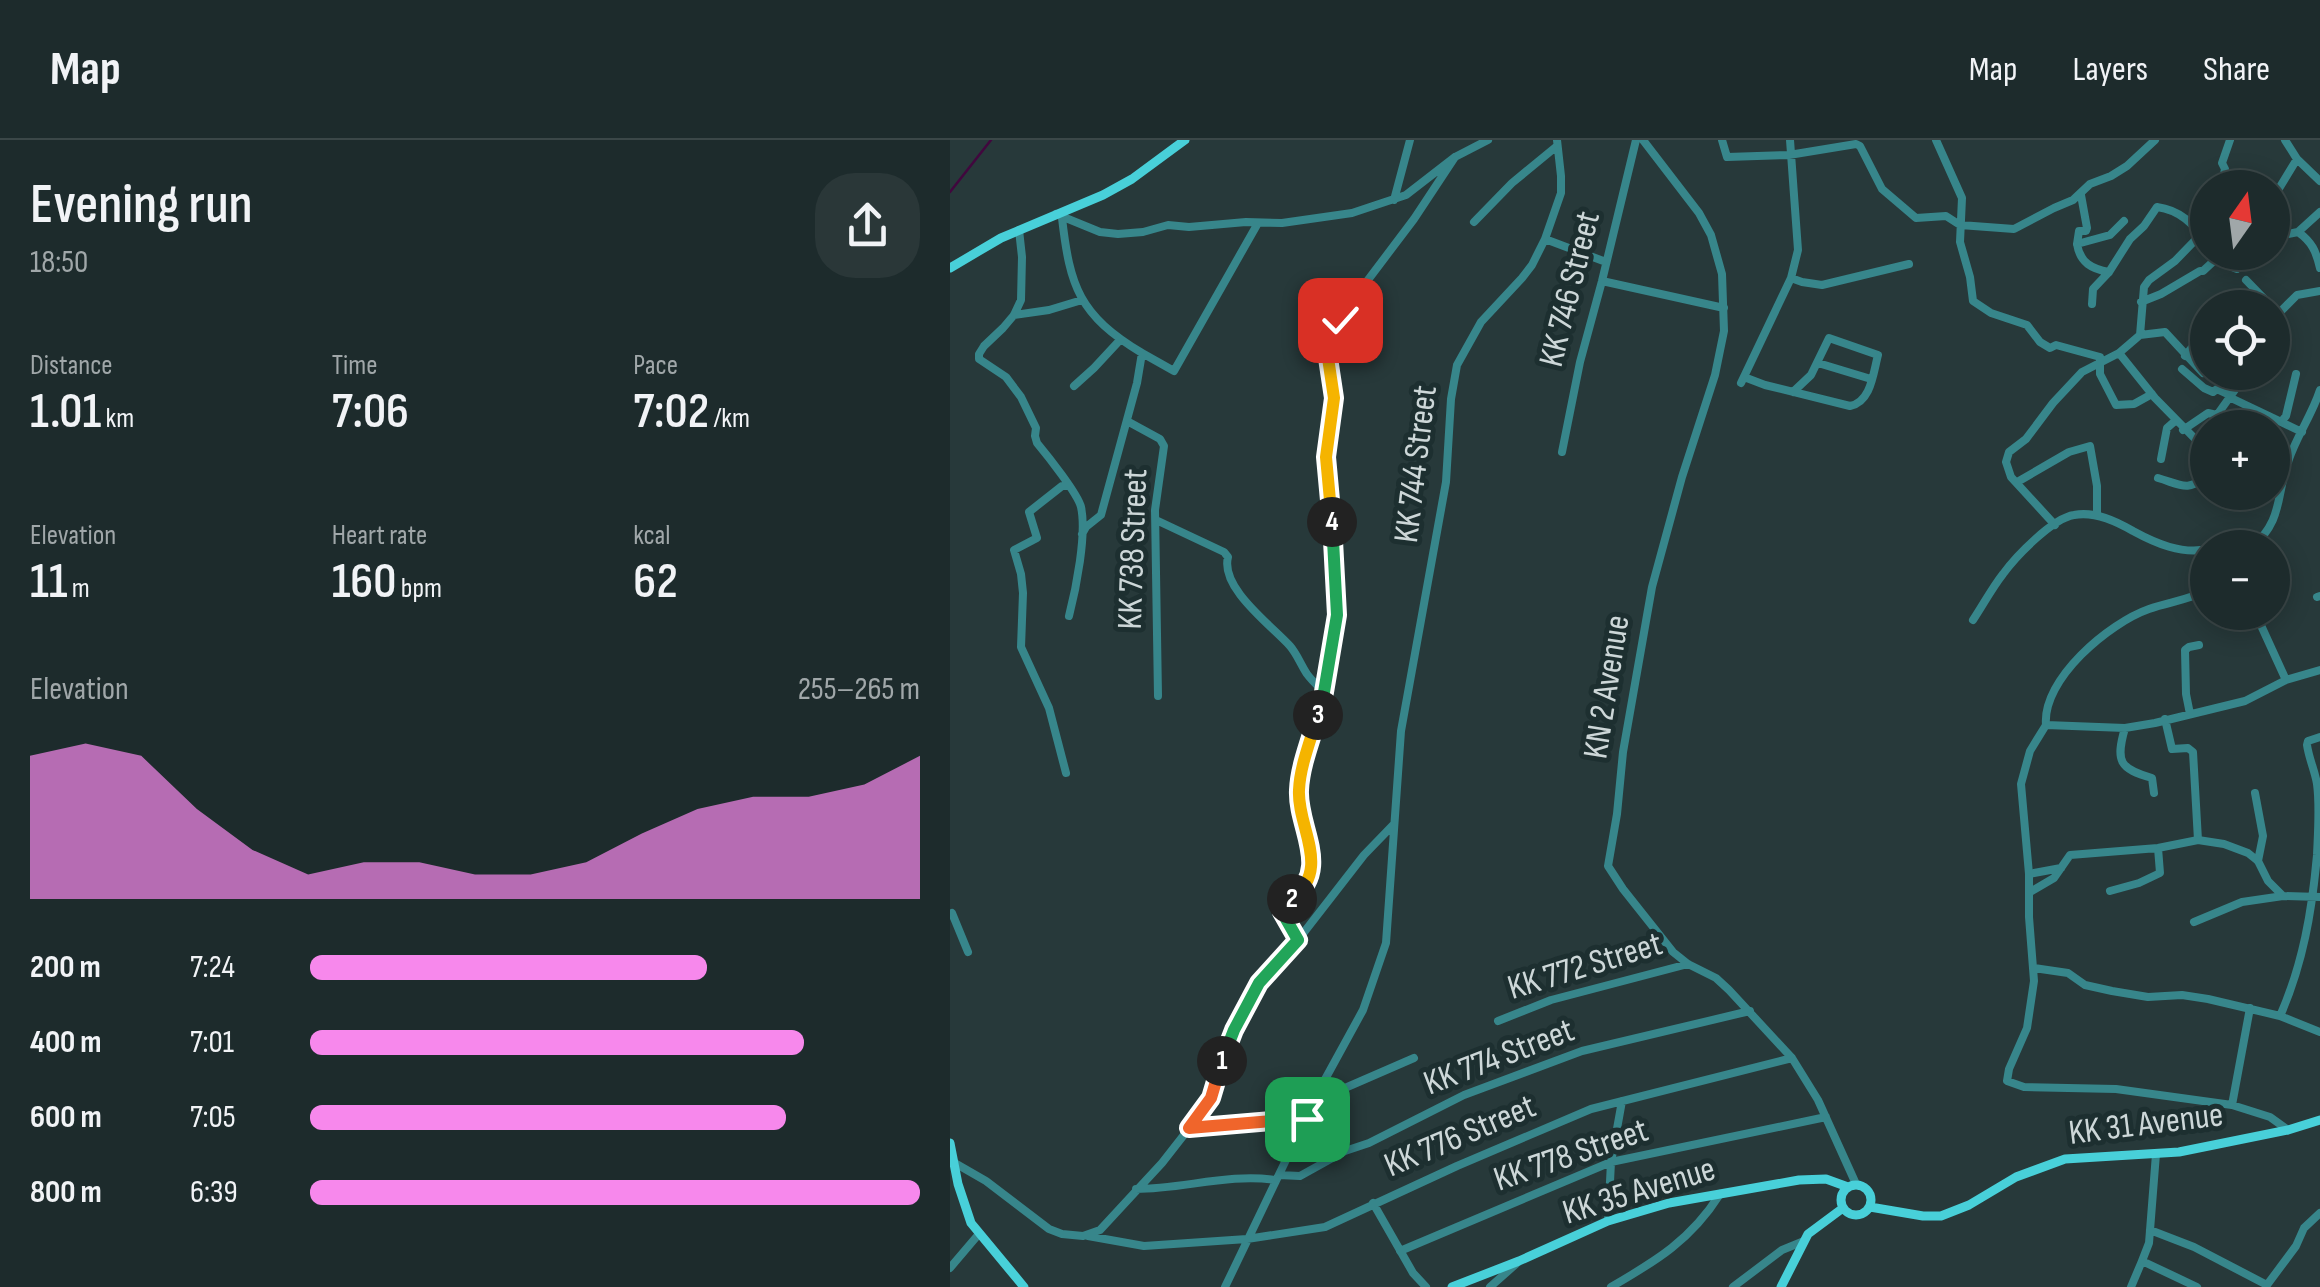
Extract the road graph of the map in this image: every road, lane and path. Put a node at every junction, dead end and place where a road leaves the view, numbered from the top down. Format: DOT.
graph roads {
  1 [pos="1185,140"];
  2 [pos="1410,140"];
  3 [pos="1488,140"];
  4 [pos="1639,140"];
  5 [pos="1722,140"];
  6 [pos="1790,140"];
  7 [pos="1936,140"];
  8 [pos="2155,140"];
  9 [pos="2230,140"];
  10 [pos="2285,140"];
  11 [pos="1557,143"];
  12 [pos="1789,155"];
  13 [pos="1455,157"];
  14 [pos="2296,158"];
  15 [pos="2225,170"];
  16 [pos="2289,170"];
  17 [pos="2320,181"];
  18 [pos="2081,194"];
  19 [pos="1394,200"];
  20 [pos="2320,212"];
  21 [pos="1059,216"];
  22 [pos="2190,220"];
  23 [pos="2124,221"];
  24 [pos="1474,222"];
  25 [pos="1258,223"];
  26 [pos="1960,225"];
  27 [pos="1019,230"];
  28 [pos="2298,232"];
  29 [pos="2290,234"];
  30 [pos="1545,240"];
  31 [pos="2077,244"];
  32 [pos="2190,247"];
  33 [pos="1606,262"];
  34 [pos="1909,264"];
  35 [pos="950,268"];
  36 [pos="2320,268"];
  37 [pos="2200,270"];
  38 [pos="2109,272"];
  39 [pos="1791,278"];
  40 [pos="1602,280"];
  41 [pos="2246,280"];
  42 [pos="2254,290"];
  43 [pos="2320,291"];
  44 [pos="1082,300"];
  45 [pos="2141,302"];
  46 [pos="2290,302"];
  47 [pos="2092,304"];
  48 [pos="1724,308"];
  49 [pos="1014,315"];
  50 [pos="2140,335"];
  51 [pos="1120,340"];
  52 [pos="2190,350"];
  53 [pos="1142,353"];
  54 [pos="2119,353"];
  55 [pos="2185,356"];
  56 [pos="2190,361"];
  57 [pos="2101,362"];
  58 [pos="1818,363"];
  59 [pos="2182,369"];
  60 [pos="2296,374"];
  61 [pos="1871,379"];
  62 [pos="1074,386"];
  63 [pos="2234,390"];
  64 [pos="2320,390"];
  65 [pos="1793,392"];
  66 [pos="2152,394"];
  67 [pos="2229,396"];
  68 [pos="2257,410"];
  69 [pos="2287,410"];
  70 [pos="2175,420"];
  71 [pos="1127,421"];
  72 [pos="2290,426"];
  73 [pos="2184,430"];
  74 [pos="2302,432"];
  75 [pos="2190,436"];
  76 [pos="1562,452"];
  77 [pos="2290,458"];
  78 [pos="2161,459"];
  79 [pos="2158,478"];
  80 [pos="2019,481"];
  81 [pos="1068,486"];
  82 [pos="2190,486"];
  83 [pos="2097,515"];
  84 [pos="1156,520"];
  85 [pos="2055,525"];
  86 [pos="1082,534"];
  87 [pos="2190,551"];
  88 [pos="2190,598"];
  89 [pos="1070,616"];
  90 [pos="1973,620"];
  91 [pos="2264,630"];
  92 [pos="2198,645"];
  93 [pos="2320,670"];
  94 [pos="2286,680"];
  95 [pos="1324,692"];
  96 [pos="1158,696"];
  97 [pos="2190,714"];
  98 [pos="2164,719"];
  99 [pos="2046,725"];
  100 [pos="2125,728"];
  101 [pos="2320,736"];
  102 [pos="1066,773"];
  103 [pos="2154,793"];
  104 [pos="2255,793"];
  105 [pos="1394,824"];
  106 [pos="2198,840"];
  107 [pos="2158,848"];
  108 [pos="2258,861"];
  109 [pos="2061,868"];
  110 [pos="2029,874"];
  111 [pos="2110,891"];
  112 [pos="2030,892"];
  113 [pos="2282,896"];
  114 [pos="2316,897"];
  115 [pos="951,914"];
  116 [pos="2194,922"];
  117 [pos="1298,940"];
  118 [pos="968,952"];
  119 [pos="1688,964"];
  120 [pos="2034,968"];
  121 [pos="2250,1008"];
  122 [pos="1750,1011"];
  123 [pos="2280,1016"];
  124 [pos="1498,1021"];
  125 [pos="2320,1032"];
  126 [pos="1414,1058"];
  127 [pos="1792,1058"];
  128 [pos="1315,1101"];
  129 [pos="1622,1101"];
  130 [pos="2232,1105"];
  131 [pos="1826,1117"];
  132 [pos="1307,1119"];
  133 [pos="2320,1120"];
  134 [pos="1189,1128"];
  135 [pos="2288,1130"];
  136 [pos="950,1143"];
  137 [pos="2156,1154"];
  138 [pos="953,1162"];
  139 [pos="1611,1162"];
  140 [pos="1277,1178"];
  141 [pos="1852,1185"];
  142 [pos="954,1186"];
  143 [pos="1136,1189"];
  144 [pos="1720,1194"];
  145 [pos="1373,1203"];
  146 [pos="1870,1207"];
  147 [pos="1843,1208"];
  148 [pos="2320,1213"];
  149 [pos="1608,1221"];
  150 [pos="2150,1230"];
  151 [pos="978,1234"];
  152 [pos="1088,1236"];
  153 [pos="1248,1239"];
  154 [pos="1804,1241"];
  155 [pos="1400,1251"];
  156 [pos="1520,1261"];
  157 [pos="2142,1261"];
  158 [pos="950,1268"];
  159 [pos="2266,1286"];
  160 [pos="1024,1287"];
  161 [pos="1225,1287"];
  162 [pos="1426,1287"];
  163 [pos="1452,1287"];
  164 [pos="1490,1287"];
  165 [pos="1611,1287"];
  166 [pos="1734,1287"];
  167 [pos="1780,1287"];
  168 [pos="2131,1287"];
  169 [pos="2196,1287"];
  1 -- 21 [label="main road"];
  2 -- 19 [label="street"];
  3 -- 13 [label="street"];
  4 -- 33 [label="street, KK 746 Street"];
  4 -- 48 [label="street, KN 2 Avenue"];
  5 -- 12 [label="street"];
  6 -- 12 [label="street"];
  7 -- 26 [label="street"];
  8 -- 18 [label="street"];
  9 -- 15 [label="street"];
  10 -- 14 [label="street"];
  11 -- 24 [label="street"];
  11 -- 30 [label="street, KK 744 Street"];
  12 -- 26 [label="street"];
  12 -- 39 [label="street"];
  13 -- 19 [label="street"];
  13 -- 95 [label="street"];
  14 -- 16 [label="street"];
  14 -- 17 [label="street"];
  18 -- 26 [label="street"];
  18 -- 31 [label="street"];
  19 -- 25 [label="street"];
  20 -- 28 [label="street"];
  21 -- 25 [label="street"];
  21 -- 27 [label="main road"];
  21 -- 44 [label="street"];
  22 -- 38 [label="street"];
  23 -- 31 [label="street"];
  25 -- 53 [label="street"];
  26 -- 57 [label="street"];
  27 -- 35 [label="main road"];
  27 -- 49 [label="street"];
  28 -- 29 [label="street"];
  28 -- 36 [label="street"];
  30 -- 33 [label="street"];
  30 -- 105 [label="street, KK 744 Street"];
  31 -- 38 [label="street"];
  32 -- 45 [label="street"];
  33 -- 40 [label="street, KK 746 Street"];
  34 -- 39 [label="street"];
  37 -- 45 [label="street"];
  38 -- 47 [label="street"];
  39 -- 65 [label="street"];
  40 -- 48 [label="street"];
  40 -- 76 [label="street, KK 746 Street"];
  41 -- 42 [label="street"];
  43 -- 46 [label="street"];
  44 -- 49 [label="street"];
  44 -- 51 [label="street"];
  45 -- 50 [label="street"];
  48 -- 119 [label="street, KN 2 Avenue"];
  49 -- 81 [label="street"];
  50 -- 54 [label="street"];
  50 -- 55 [label="street"];
  51 -- 53 [label="street"];
  51 -- 62 [label="street"];
  52 -- 55 [label="street"];
  53 -- 71 [label="street, KK 738 Street"];
  54 -- 57 [label="street"];
  54 -- 66 [label="street"];
  55 -- 56 [label="street"];
  57 -- 66 [label="street"];
  57 -- 85 [label="street"];
  58 -- 61 [label="street"];
  58 -- 61 [label="street"];
  58 -- 65 [label="street"];
  59 -- 67 [label="street"];
  60 -- 69 [label="street"];
  61 -- 65 [label="street"];
  63 -- 67 [label="street"];
  64 -- 74 [label="street"];
  66 -- 70 [label="street"];
  67 -- 68 [label="street"];
  67 -- 73 [label="street"];
  70 -- 73 [label="street"];
  70 -- 78 [label="street"];
  71 -- 84 [label="street, KK 738 Street"];
  71 -- 86 [label="street"];
  72 -- 74 [label="street"];
  73 -- 75 [label="street"];
  74 -- 77 [label="street"];
  79 -- 82 [label="street"];
  80 -- 83 [label="street"];
  81 -- 86 [label="street"];
  81 -- 102 [label="street"];
  83 -- 85 [label="street"];
  83 -- 87 [label="street"];
  84 -- 95 [label="street"];
  84 -- 96 [label="street, KK 738 Street"];
  85 -- 90 [label="street"];
  86 -- 89 [label="street"];
  88 -- 99 [label="street"];
  91 -- 94 [label="street"];
  92 -- 97 [label="street"];
  93 -- 94 [label="street"];
  94 -- 97 [label="street"];
  95 -- 117 [label="street"];
  97 -- 98 [label="street"];
  98 -- 100 [label="street"];
  98 -- 106 [label="street"];
  99 -- 100 [label="street"];
  99 -- 110 [label="street"];
  100 -- 103 [label="street"];
  101 -- 114 [label="street"];
  104 -- 108 [label="street"];
  105 -- 117 [label="street"];
  105 -- 128 [label="street, KK 744 Street"];
  106 -- 107 [label="street"];
  106 -- 108 [label="street"];
  107 -- 109 [label="street"];
  107 -- 111 [label="street"];
  108 -- 113 [label="street"];
  109 -- 110 [label="street"];
  109 -- 112 [label="street"];
  110 -- 112 [label="street"];
  112 -- 120 [label="street"];
  113 -- 114 [label="street"];
  113 -- 116 [label="street"];
  114 -- 123 [label="street"];
  115 -- 118 [label="street"];
  117 -- 134 [label="street"];
  119 -- 122 [label="street, KN 2 Avenue"];
  119 -- 124 [label="street, KK 772 Street"];
  120 -- 121 [label="street"];
  120 -- 130 [label="street"];
  121 -- 123 [label="street"];
  121 -- 130 [label="street"];
  122 -- 127 [label="street, KN 2 Avenue"];
  122 -- 140 [label="street, KK 774 Street"];
  123 -- 125 [label="street"];
  126 -- 128 [label="street"];
  127 -- 129 [label="street, KK 776 Street"];
  127 -- 131 [label="street, KN 2 Avenue"];
  128 -- 132 [label="street, KK 744 Street"];
  129 -- 139 [label="street"];
  129 -- 145 [label="street, KK 776 Street"];
  130 -- 135 [label="street"];
  131 -- 139 [label="street, KK 778 Street"];
  131 -- 141 [label="street, KN 2 Avenue"];
  132 -- 134 [label="street"];
  132 -- 140 [label="street, KK 744 Street"];
  133 -- 135 [label="main road, KK 31 Avenue"];
  134 -- 143 [label="street"];
  135 -- 137 [label="main road, KK 31 Avenue"];
  136 -- 138 [label="main road"];
  137 -- 146 [label="main road, KK 31 Avenue"];
  137 -- 150 [label="street"];
  138 -- 142 [label="main road"];
  138 -- 152 [label="street, KK 776 Street"];
  139 -- 149 [label="street"];
  139 -- 155 [label="street, KK 778 Street"];
  140 -- 143 [label="street, KK 774 Street"];
  140 -- 153 [label="street, KK 744 Street"];
  141 -- 144 [label="main road, KK 35 Avenue"];
  141 -- 146 [label="main road"];
  141 -- 147 [label="main road"];
  142 -- 151 [label="main road"];
  143 -- 152 [label="street"];
  144 -- 149 [label="main road, KK 35 Avenue"];
  144 -- 165 [label="street"];
  145 -- 153 [label="street, KK 776 Street"];
  145 -- 155 [label="street"];
  146 -- 147 [label="main road"];
  147 -- 154 [label="main road"];
  148 -- 159 [label="street"];
  149 -- 156 [label="main road, KK 35 Avenue"];
  150 -- 157 [label="street"];
  150 -- 159 [label="street"];
  151 -- 158 [label="street"];
  151 -- 160 [label="main road"];
  152 -- 153 [label="street, KK 776 Street"];
  153 -- 161 [label="street, KK 744 Street"];
  154 -- 166 [label="street"];
  154 -- 167 [label="main road"];
  155 -- 162 [label="street"];
  156 -- 163 [label="main road, KK 35 Avenue"];
  156 -- 164 [label="street"];
  157 -- 168 [label="street"];
  157 -- 169 [label="street"];
}
